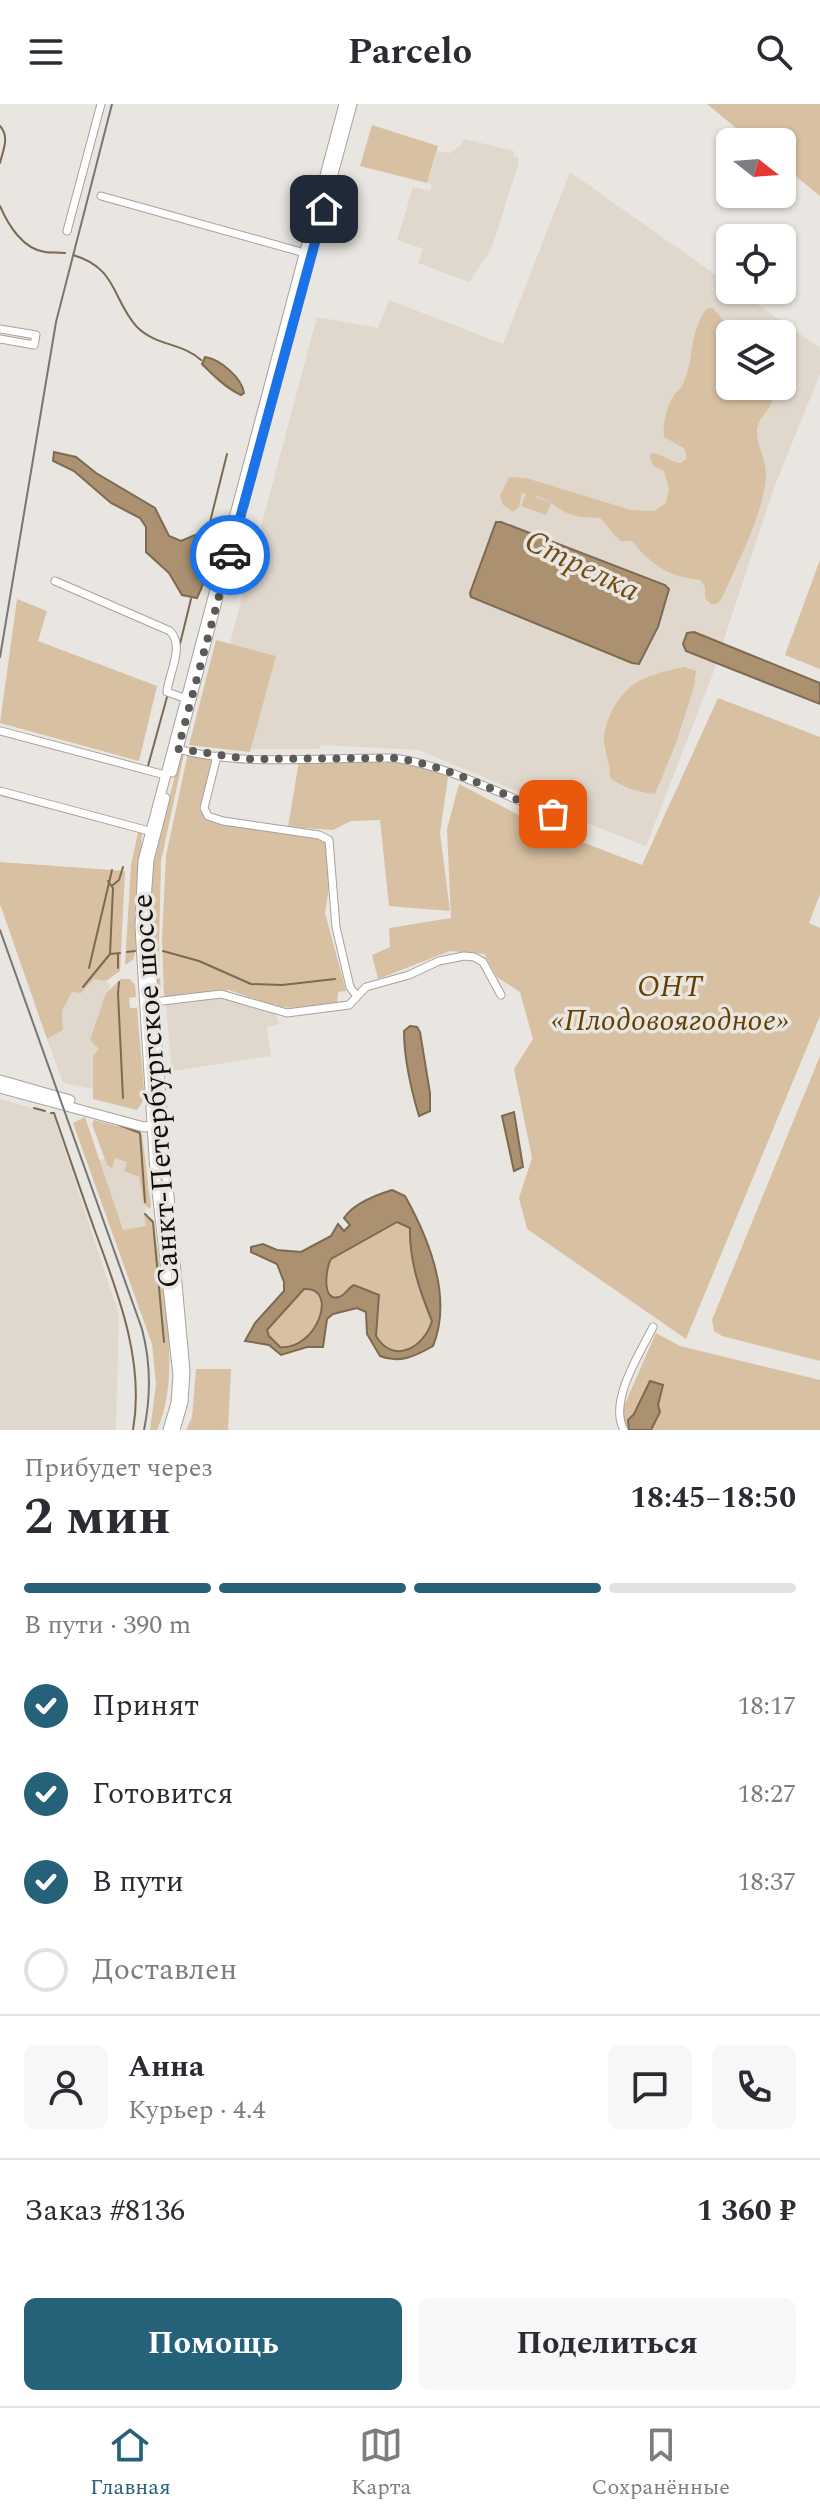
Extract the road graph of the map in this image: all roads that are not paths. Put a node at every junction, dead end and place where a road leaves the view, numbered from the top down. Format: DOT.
graph roads {
  1 [pos="101,104"];
  2 [pos="344,104"];
  3 [pos="352,104"];
  4 [pos="101,196"];
  5 [pos="67,231"];
  6 [pos="305,253"];
  7 [pos="0,329"];
  8 [pos="0,339"];
  9 [pos="55,581"];
  10 [pos="184,698"];
  11 [pos="1,731"];
  12 [pos="178,749"];
  13 [pos="217,756"];
  14 [pos="165,775"];
  15 [pos="0,791"];
  16 [pos="572,818"];
  17 [pos="149,831"];
  18 [pos="356,995"];
  19 [pos="501,995"];
  20 [pos="154,1002"];
  21 [pos="0,1080"];
  22 [pos="0,1088"];
  23 [pos="156,1123"];
  24 [pos="653,1327"];
  25 [pos="168,1430"];
  26 [pos="175,1430"];
  27 [pos="624,1430"];
  1 -- 5 [label="street"];
  2 -- 6 [label="main road, Санкт-Петербургское шоссе"];
  3 -- 12 [label="main road, Санкт-Петербургское шоссе"];
  4 -- 6 [label="street"];
  6 -- 10 [label="main road, Санкт-Петербургское шоссе"];
  7 -- 8 [label="street"];
  9 -- 10 [label="street"];
  10 -- 14 [label="main road, Санкт-Петербургское шоссе"];
  11 -- 14 [label="street"];
  12 -- 13 [label="street"];
  12 -- 20 [label="main road, Санкт-Петербургское шоссе"];
  13 -- 16 [label="street"];
  13 -- 18 [label="street"];
  14 -- 17 [label="main road, Санкт-Петербургское шоссе"];
  15 -- 17 [label="street"];
  17 -- 23 [label="main road, Санкт-Петербургское шоссе"];
  18 -- 19 [label="street"];
  18 -- 20 [label="street"];
  20 -- 23 [label="main road, Санкт-Петербургское шоссе"];
  21 -- 23 [label="main road"];
  22 -- 23 [label="main road"];
  23 -- 25 [label="main road, Санкт-Петербургское шоссе"];
  23 -- 26 [label="main road, Санкт-Петербургское шоссе"];
  24 -- 27 [label="street"];
}
